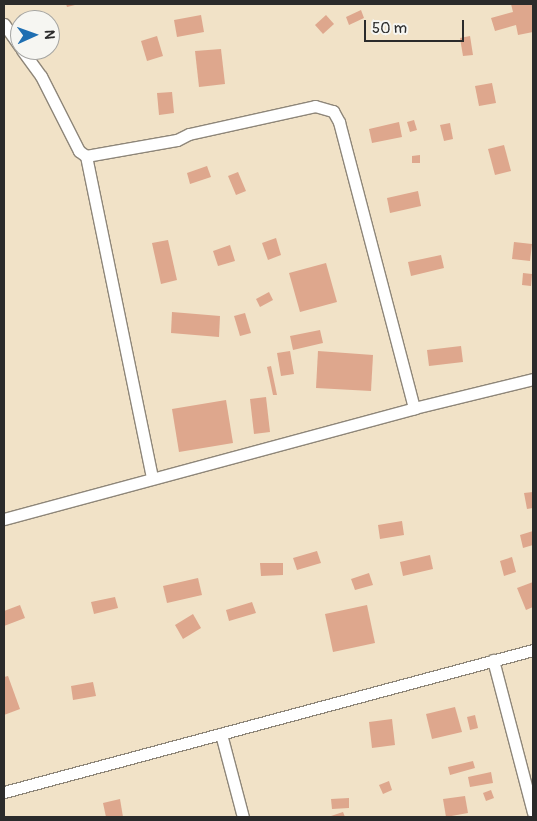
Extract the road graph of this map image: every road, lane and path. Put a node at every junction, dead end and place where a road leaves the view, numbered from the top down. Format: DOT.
graph roads {
  1 [pos="29,60"];
  2 [pos="86,156"];
  3 [pos="533,379"];
  4 [pos="414,408"];
  5 [pos="152,478"];
  6 [pos="4,519"];
  7 [pos="533,650"];
  8 [pos="493,660"];
  9 [pos="221,734"];
  10 [pos="4,792"];
  11 [pos="533,812"];
  12 [pos="243,817"];
  1 -- 2 [label="street"];
  2 -- 4 [label="street"];
  2 -- 5 [label="street"];
  3 -- 4 [label="street"];
  4 -- 5 [label="street"];
  5 -- 6 [label="street"];
  7 -- 8 [label="street"];
  8 -- 9 [label="street"];
  8 -- 11 [label="street"];
  9 -- 10 [label="street"];
  9 -- 12 [label="street"];
}
